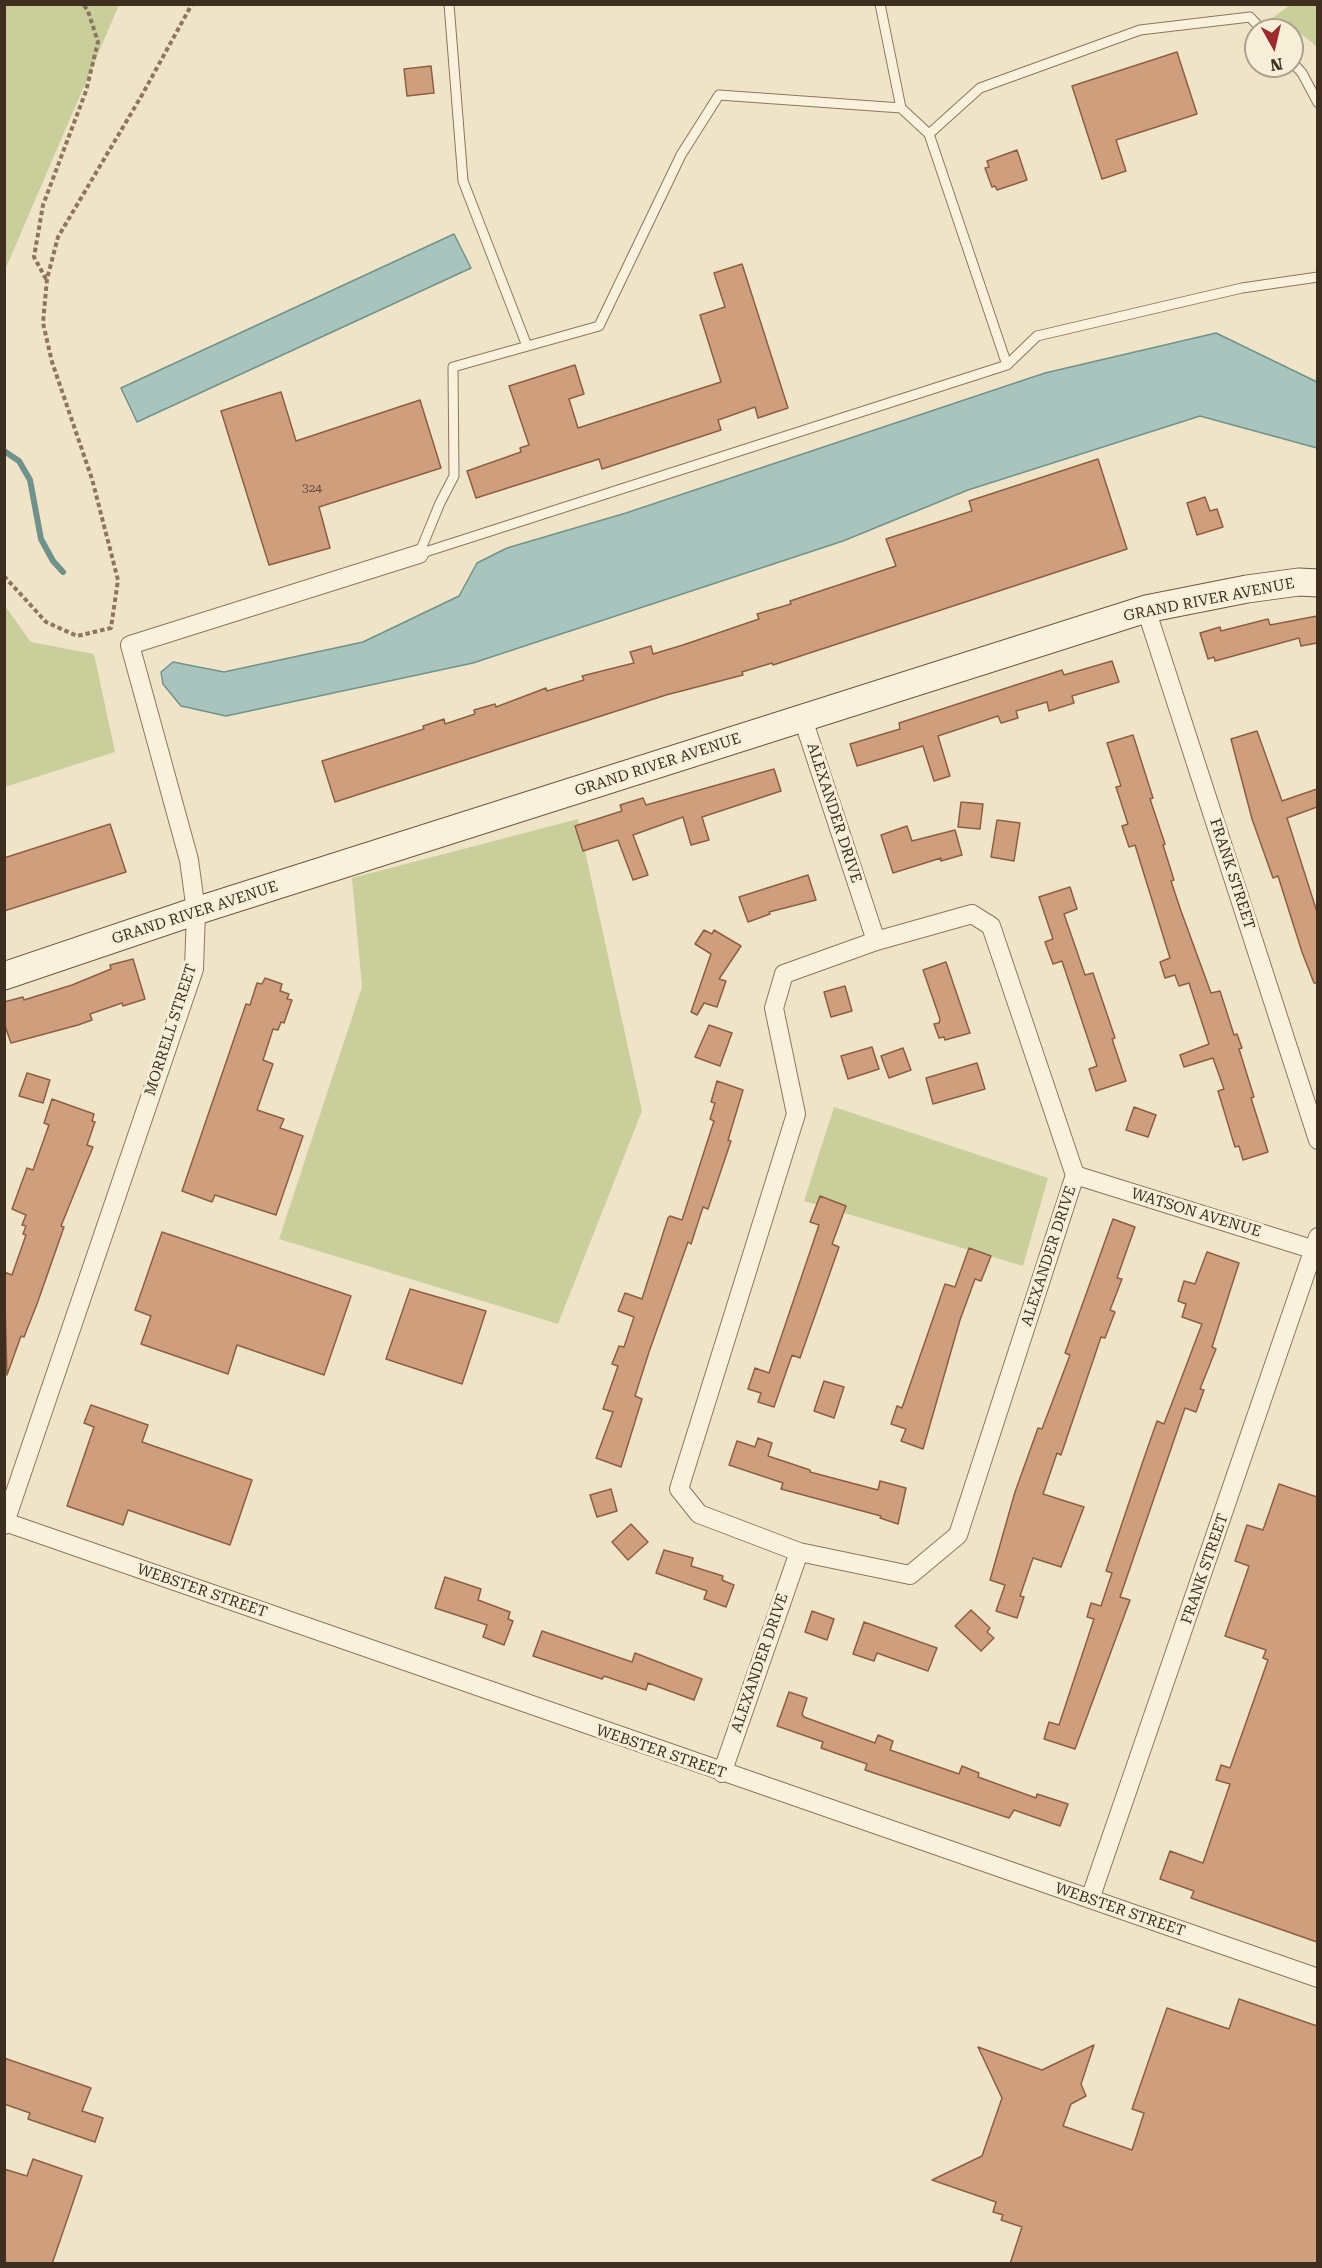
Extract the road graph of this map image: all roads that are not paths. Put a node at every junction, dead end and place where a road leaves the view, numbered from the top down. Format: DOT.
graph roads {
  1 [pos="449,4"];
  2 [pos="880,4"];
  3 [pos="1251,18"];
  4 [pos="1304,77"];
  5 [pos="1317,103"];
  6 [pos="901,108"];
  7 [pos="928,134"];
  8 [pos="1317,277"];
  9 [pos="527,346"];
  10 [pos="1007,365"];
  11 [pos="419,554"];
  12 [pos="1317,583"];
  13 [pos="1146,609"];
  14 [pos="803,719"];
  15 [pos="196,911"];
  16 [pos="876,941"];
  17 [pos="4,976"];
  18 [pos="1317,1140"];
  19 [pos="1075,1175"];
  20 [pos="1317,1246"];
  21 [pos="5,1523"];
  22 [pos="799,1552"];
  23 [pos="722,1773"];
  24 [pos="1090,1899"];
  25 [pos="1317,1978"];
  1 -- 9 [label="lane"];
  2 -- 6 [label="lane"];
  3 -- 7 [label="lane"];
  4 -- 5 [label="lane"];
  6 -- 7 [label="lane"];
  6 -- 9 [label="lane"];
  7 -- 10 [label="lane"];
  8 -- 10 [label="lane"];
  9 -- 11 [label="lane"];
  10 -- 11 [label="lane"];
  11 -- 15 [label="street, MORRELL STREET"];
  12 -- 13 [label="street, GRAND RIVER AVENUE"];
  13 -- 14 [label="street, GRAND RIVER AVENUE"];
  13 -- 18 [label="street, FRANK STREET"];
  14 -- 15 [label="street, GRAND RIVER AVENUE"];
  14 -- 16 [label="street, ALEXANDER DRIVE"];
  15 -- 17 [label="street, GRAND RIVER AVENUE"];
  15 -- 21 [label="street, MORRELL STREET"];
  16 -- 19 [label="street, ALEXANDER DRIVE"];
  16 -- 22 [label="street, ALEXANDER DRIVE"];
  19 -- 20 [label="street, WATSON AVENUE"];
  19 -- 22 [label="street, ALEXANDER DRIVE"];
  20 -- 24 [label="street, FRANK STREET"];
  21 -- 23 [label="street, WEBSTER STREET"];
  22 -- 23 [label="street, ALEXANDER DRIVE"];
  23 -- 24 [label="street, WEBSTER STREET"];
  24 -- 25 [label="street, WEBSTER STREET"];
}
